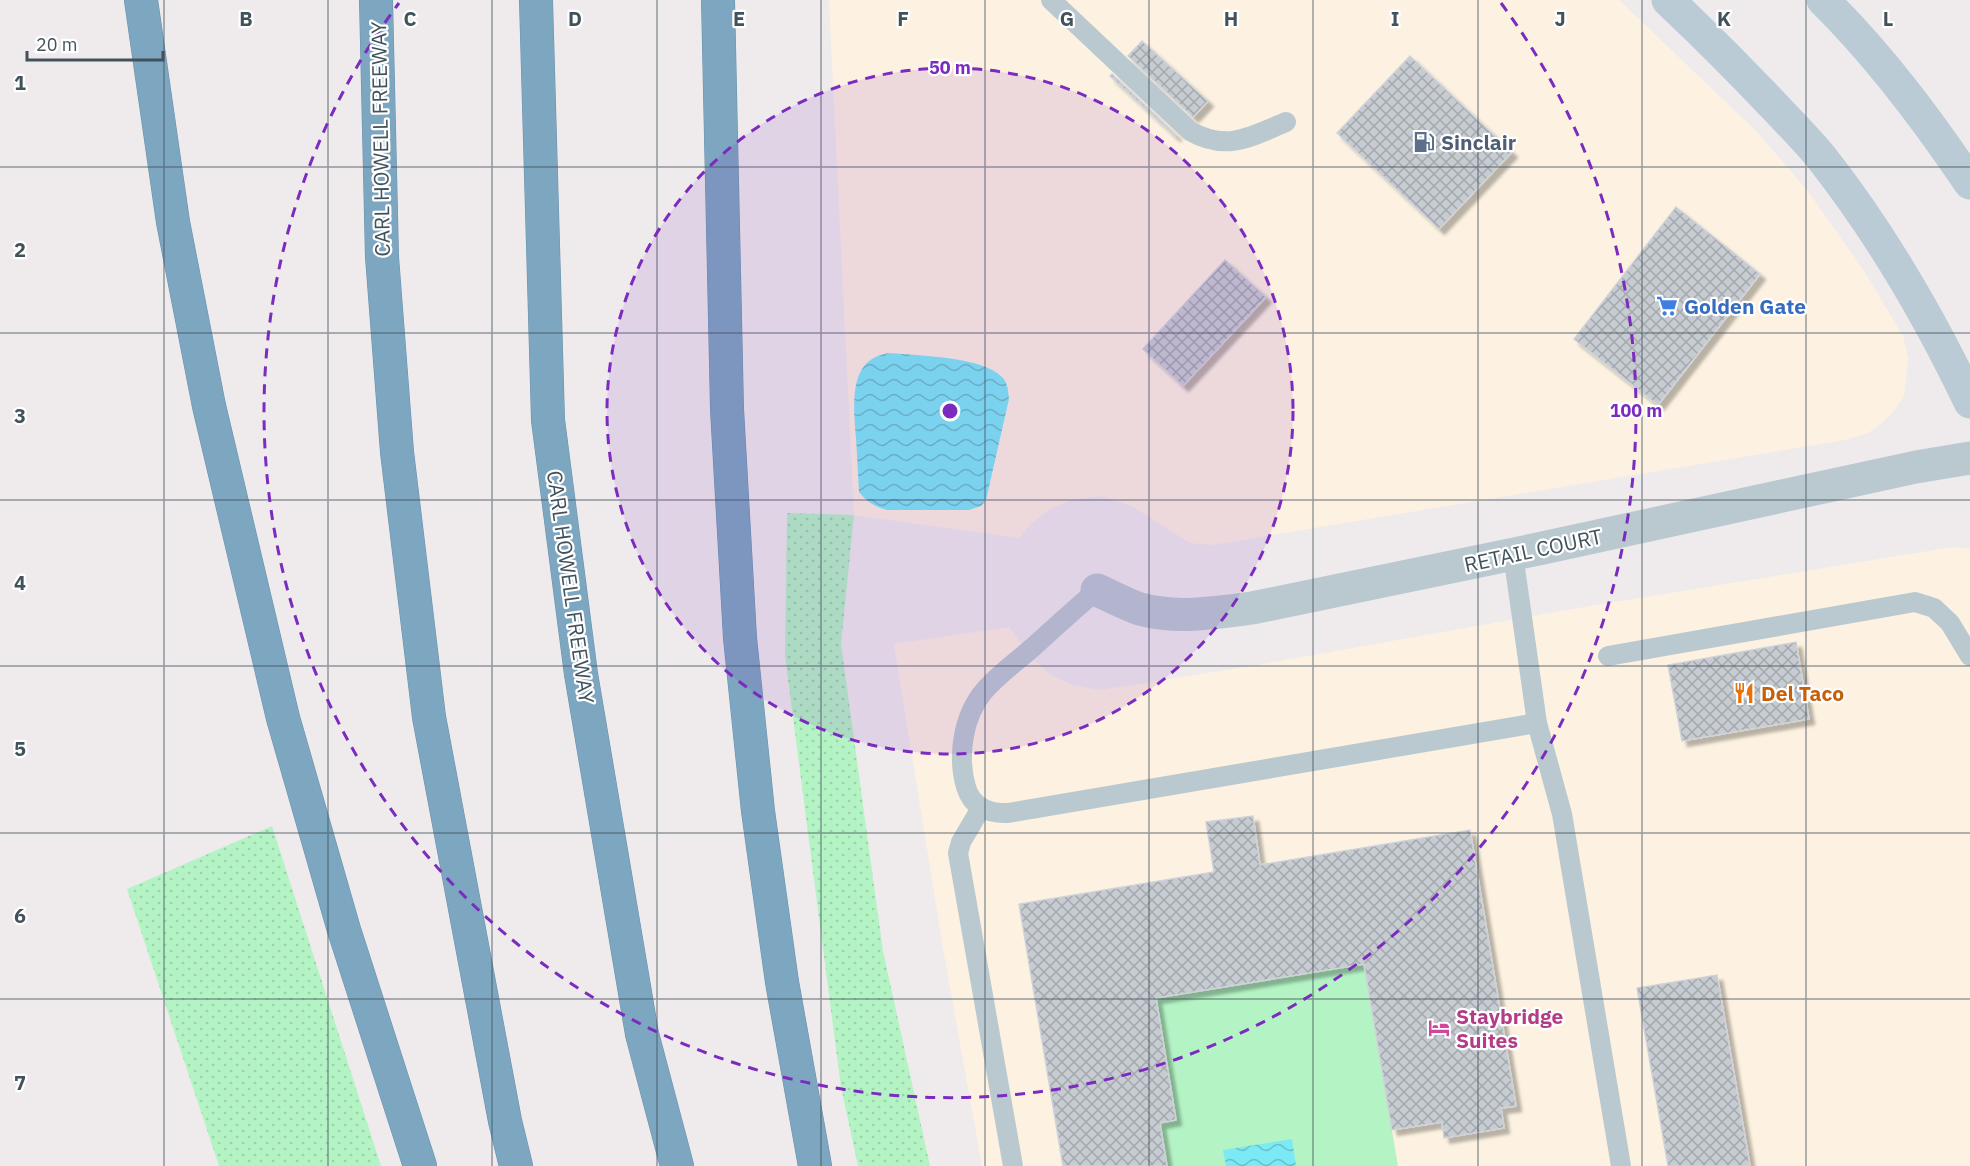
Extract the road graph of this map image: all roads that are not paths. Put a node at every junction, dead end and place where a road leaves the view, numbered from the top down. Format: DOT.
graph roads {
  1 [pos="141,0"];
  2 [pos="376,0"];
  3 [pos="536,0"];
  4 [pos="718,0"];
  5 [pos="1051,0"];
  6 [pos="1668,0"];
  7 [pos="1823,0"];
  8 [pos="1286,122"];
  9 [pos="1970,183"];
  10 [pos="1970,402"];
  11 [pos="1970,458"];
  12 [pos="1513,554"];
  13 [pos="1097,590"];
  14 [pos="1608,656"];
  15 [pos="1970,657"];
  16 [pos="1537,723"];
  17 [pos="981,808"];
  18 [pos="420,1166"];
  19 [pos="516,1166"];
  20 [pos="677,1166"];
  21 [pos="815,1166"];
  22 [pos="1013,1166"];
  23 [pos="1621,1166"];
  1 -- 18 [label="highway"];
  2 -- 19 [label="highway, CARL HOWELL FREEWAY"];
  3 -- 20 [label="highway, CARL HOWELL FREEWAY"];
  4 -- 21 [label="highway"];
  5 -- 8 [label="lane"];
  6 -- 10 [label="main road"];
  7 -- 9 [label="main road"];
  11 -- 12 [label="street, RETAIL COURT"];
  12 -- 13 [label="street, RETAIL COURT"];
  12 -- 16 [label="lane"];
  13 -- 17 [label="lane"];
  14 -- 15 [label="lane"];
  16 -- 17 [label="lane"];
  16 -- 23 [label="lane"];
  17 -- 22 [label="lane"];
}
